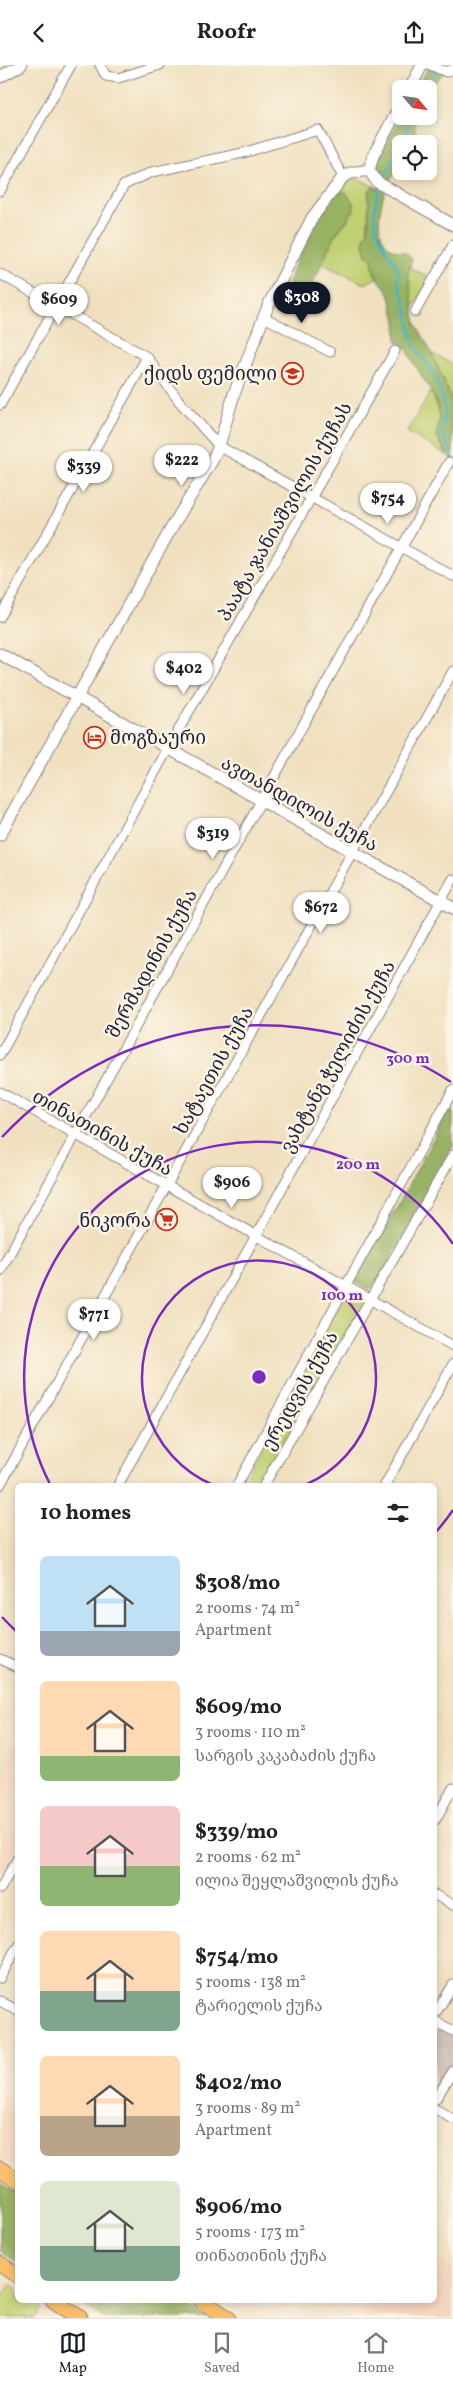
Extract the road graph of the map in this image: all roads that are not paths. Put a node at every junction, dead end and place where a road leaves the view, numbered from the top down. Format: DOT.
graph roads {
  1 [pos="21,65"];
  2 [pos="71,65"];
  3 [pos="100,65"];
  4 [pos="160,65"];
  5 [pos="422,65"];
  6 [pos="430,65"];
  7 [pos="450,70"];
  8 [pos="0,77"];
  9 [pos="414,80"];
  10 [pos="392,121"];
  11 [pos="369,170"];
  12 [pos="343,177"];
  13 [pos="0,191"];
  14 [pos="453,225"];
  15 [pos="453,245"];
  16 [pos="0,274"];
  17 [pos="58,305"];
  18 [pos="415,312"];
  19 [pos="264,317"];
  20 [pos="395,351"];
  21 [pos="330,352"];
  22 [pos="147,357"];
  23 [pos="0,405"];
  24 [pos="219,446"];
  25 [pos="449,463"];
  26 [pos="310,498"];
  27 [pos="402,547"];
  28 [pos="453,576"];
  29 [pos="0,617"];
  30 [pos="0,653"];
  31 [pos="453,671"];
  32 [pos="76,698"];
  33 [pos="168,749"];
  34 [pos="260,800"];
  35 [pos="0,835"];
  36 [pos="353,852"];
  37 [pos="453,879"];
  38 [pos="441,901"];
  39 [pos="453,908"];
  40 [pos="0,1055"];
  41 [pos="453,1090"];
  42 [pos="0,1093"];
  43 [pos="75,1135"];
  44 [pos="453,1155"];
  45 [pos="167,1186"];
  46 [pos="256,1235"];
  47 [pos="0,1271"];
  48 [pos="344,1285"];
  49 [pos="370,1299"];
  50 [pos="453,1346"];
  51 [pos="453,1363"];
  52 [pos="119,1483"];
  53 [pos="238,1483"];
  54 [pos="265,1483"];
  55 [pos="386,1483"];
  56 [pos="0,1485"];
  57 [pos="0,1659"];
  58 [pos="15,1666"];
  59 [pos="453,1788"];
  60 [pos="437,1816"];
  61 [pos="15,1862"];
  62 [pos="0,1889"];
  63 [pos="437,1896"];
  64 [pos="453,1905"];
  65 [pos="15,1950"];
  66 [pos="0,1978"];
  67 [pos="453,1985"];
  68 [pos="0,2001"];
  69 [pos="15,2009"];
  70 [pos="437,2011"];
  71 [pos="437,2022"];
  72 [pos="453,2031"];
  73 [pos="453,2071"];
  74 [pos="437,2097"];
  75 [pos="437,2110"];
  76 [pos="453,2119"];
  77 [pos="0,2169"];
  78 [pos="15,2178"];
  79 [pos="0,2264"];
  80 [pos="15,2274"];
  81 [pos="57,2303"];
  82 [pos="206,2303"];
  83 [pos="80,2318"];
  84 [pos="228,2318"];
  1 -- 8 [label="street"];
  2 -- 13 [label="street"];
  3 -- 4 [label="street"];
  5 -- 9 [label="street"];
  6 -- 7 [label="street"];
  10 -- 11 [label="street"];
  11 -- 12 [label="street"];
  11 -- 14 [label="street"];
  12 -- 17 [label="street"];
  12 -- 19 [label="street"];
  15 -- 18 [label="street"];
  16 -- 17 [label="street"];
  17 -- 22 [label="street"];
  17 -- 23 [label="street"];
  19 -- 21 [label="street"];
  19 -- 24 [label="street"];
  20 -- 26 [label="street, პაატა ჯანიაშვილის ქუჩას"];
  22 -- 24 [label="street"];
  22 -- 29 [label="street"];
  24 -- 26 [label="street"];
  24 -- 32 [label="street"];
  25 -- 27 [label="street, შერმადინის ქუჩა"];
  26 -- 27 [label="street"];
  26 -- 33 [label="street, პაატა ჯანიაშვილის ქუჩას"];
  27 -- 28 [label="street"];
  27 -- 34 [label="street, შერმადინის ქუჩა"];
  30 -- 32 [label="street, ავთანდილის ქუჩა"];
  31 -- 36 [label="street, ხატაეთის ქუჩა"];
  32 -- 33 [label="street, ავთანდილის ქუჩა"];
  32 -- 35 [label="street"];
  33 -- 34 [label="street, ავთანდილის ქუჩა"];
  33 -- 40 [label="street, პაატა ჯანიაშვილის ქუჩას"];
  34 -- 36 [label="street, ავთანდილის ქუჩა"];
  34 -- 43 [label="street, შერმადინის ქუჩა"];
  36 -- 38 [label="street, ავთანდილის ქუჩა"];
  36 -- 45 [label="street, ხატაეთის ქუჩა"];
  37 -- 38 [label="street, ვახტანგ ჭელიძის ქუჩა"];
  38 -- 39 [label="street, ავთანდილის ქუჩა"];
  38 -- 46 [label="street, ვახტანგ ჭელიძის ქუჩა"];
  41 -- 48 [label="street, ერედვის ქუჩა"];
  42 -- 43 [label="street, თინათინის ქუჩა"];
  43 -- 45 [label="street, თინათინის ქუჩა"];
  43 -- 47 [label="street, შერმადინის ქუჩა"];
  44 -- 49 [label="street, ერედვის ქუჩა"];
  45 -- 46 [label="street, თინათინის ქუჩა"];
  45 -- 56 [label="street, ხატაეთის ქუჩა"];
  46 -- 48 [label="street, თინათინის ქუჩა"];
  46 -- 52 [label="street, ვახტანგ ჭელიძის ქუჩა"];
  48 -- 49 [label="street, თინათინის ქუჩა"];
  48 -- 53 [label="street, ერედვის ქუჩა"];
  49 -- 50 [label="street, თინათინის ქუჩა"];
  49 -- 54 [label="street, ერედვის ქუჩა"];
  51 -- 55 [label="street"];
  57 -- 58 [label="street"];
  59 -- 60 [label="street"];
  61 -- 62 [label="street"];
  63 -- 64 [label="street"];
  65 -- 66 [label="street"];
  67 -- 70 [label="street"];
  68 -- 69 [label="street"];
  71 -- 72 [label="street"];
  73 -- 74 [label="street"];
  75 -- 76 [label="street"];
  77 -- 78 [label="highway"];
  79 -- 80 [label="highway"];
  81 -- 83 [label="highway"];
  82 -- 84 [label="highway"];
}
